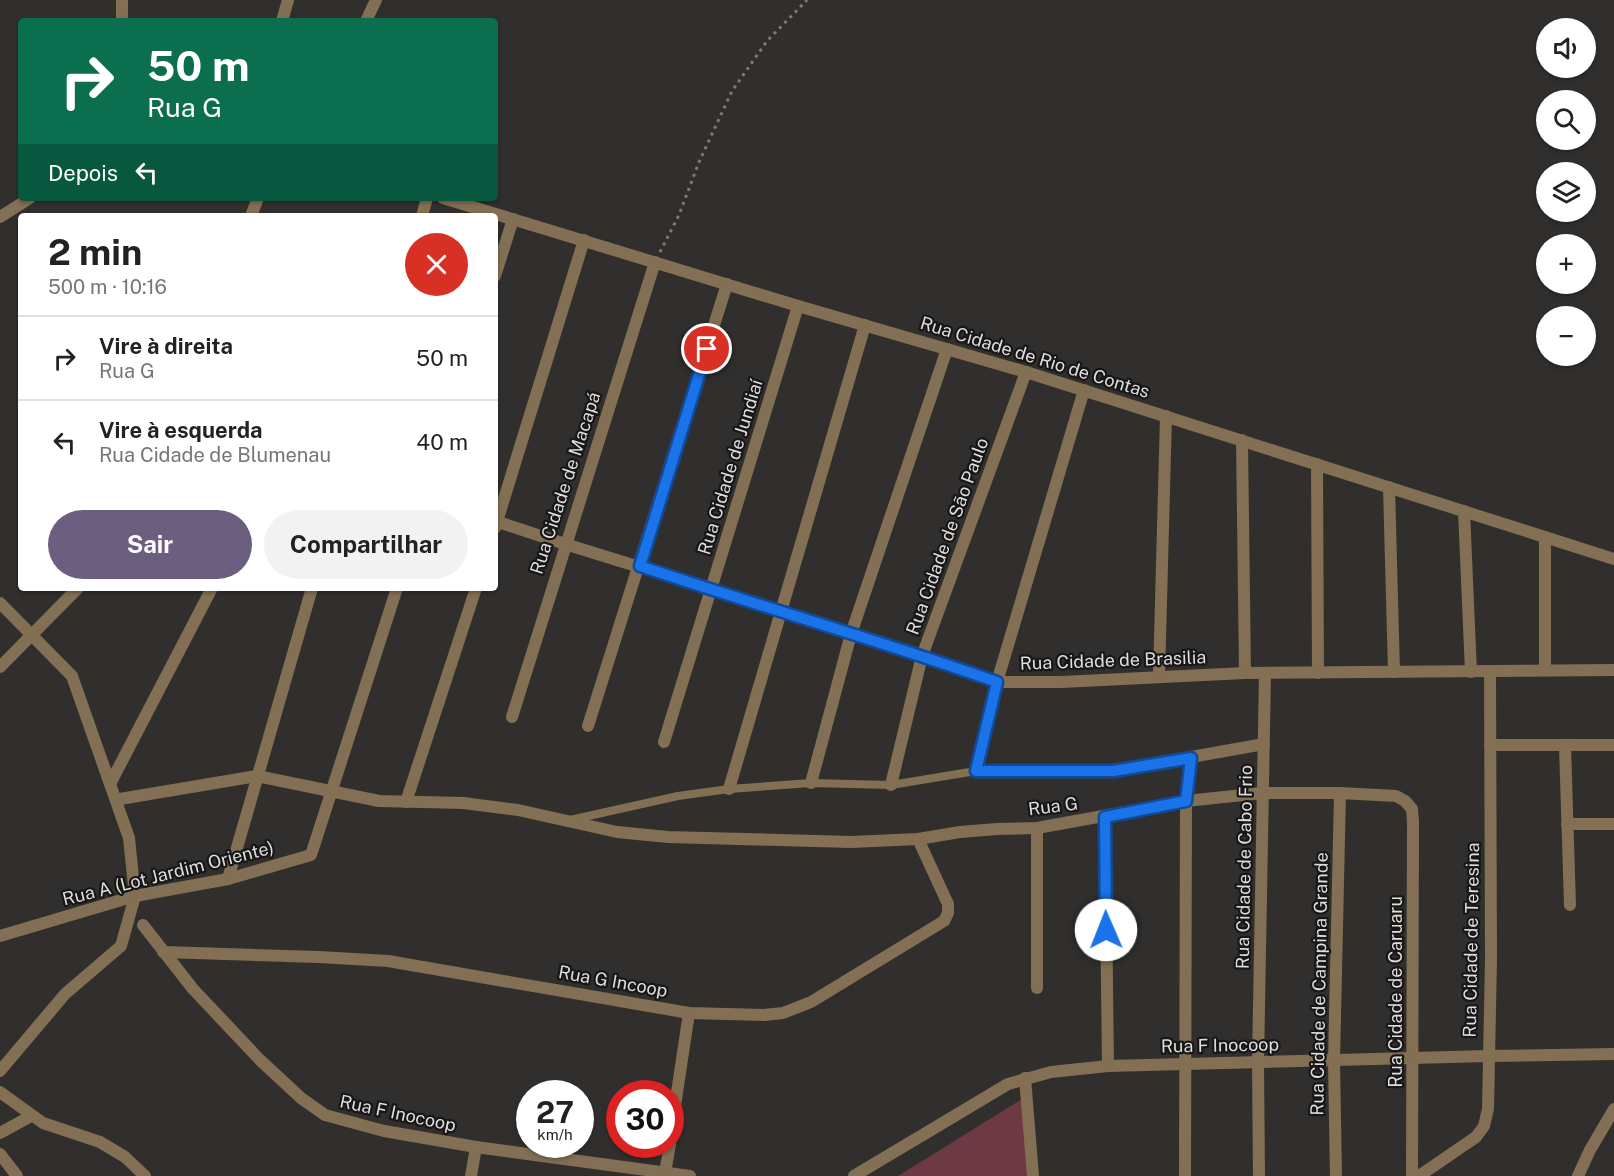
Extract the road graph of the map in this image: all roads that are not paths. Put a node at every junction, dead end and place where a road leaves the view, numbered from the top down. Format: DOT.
graph roads {
  1 [pos="122,0"];
  2 [pos="288,0"];
  3 [pos="376,0"];
  4 [pos="122,18"];
  5 [pos="283,18"];
  6 [pos="367,18"];
  7 [pos="25,201"];
  8 [pos="453,201"];
  9 [pos="493,213"];
  10 [pos="498,214"];
  11 [pos="0,216"];
  12 [pos="513,219"];
  13 [pos="584,240"];
  14 [pos="655,262"];
  15 [pos="498,266"];
  16 [pos="727,284"];
  17 [pos="798,306"];
  18 [pos="865,325"];
  19 [pos="947,348"];
  20 [pos="1026,372"];
  21 [pos="1084,390"];
  22 [pos="1166,416"];
  23 [pos="1242,440"];
  24 [pos="1317,464"];
  25 [pos="1389,487"];
  26 [pos="1464,511"];
  27 [pos="498,517"];
  28 [pos="498,524"];
  29 [pos="1545,537"];
  30 [pos="565,544"];
  31 [pos="1614,560"];
  32 [pos="640,566"];
  33 [pos="710,590"];
  34 [pos="75,591"];
  35 [pos="210,591"];
  36 [pos="311,591"];
  37 [pos="396,591"];
  38 [pos="475,591"];
  39 [pos="0,603"];
  40 [pos="782,611"];
  41 [pos="33,634"];
  42 [pos="851,634"];
  43 [pos="922,656"];
  44 [pos="0,667"];
  45 [pos="1545,670"];
  46 [pos="1614,670"];
  47 [pos="1490,671"];
  48 [pos="1394,672"];
  49 [pos="1471,672"];
  50 [pos="1245,673"];
  51 [pos="1265,673"];
  52 [pos="1317,673"];
  53 [pos="1159,676"];
  54 [pos="997,682"];
  55 [pos="512,717"];
  56 [pos="588,726"];
  57 [pos="664,742"];
  58 [pos="1264,744"];
  59 [pos="1490,745"];
  60 [pos="1614,745"];
  61 [pos="1565,746"];
  62 [pos="1191,758"];
  63 [pos="976,771"];
  64 [pos="257,776"];
  65 [pos="812,783"];
  66 [pos="111,784"];
  67 [pos="891,785"];
  68 [pos="729,789"];
  69 [pos="330,790"];
  70 [pos="1262,793"];
  71 [pos="1340,793"];
  72 [pos="120,799"];
  73 [pos="1186,801"];
  74 [pos="406,802"];
  75 [pos="1412,809"];
  76 [pos="1105,817"];
  77 [pos="569,820"];
  78 [pos="1567,824"];
  79 [pos="1614,824"];
  80 [pos="1036,828"];
  81 [pos="918,839"];
  82 [pos="228,879"];
  83 [pos="135,896"];
  84 [pos="1570,905"];
  85 [pos="143,925"];
  86 [pos="0,936"];
  87 [pos="163,952"];
  88 [pos="1037,988"];
  89 [pos="689,1013"];
  90 [pos="1614,1054"];
  91 [pos="1488,1056"];
  92 [pos="1412,1059"];
  93 [pos="1334,1061"];
  94 [pos="1258,1062"];
  95 [pos="1186,1064"];
  96 [pos="1108,1066"];
  97 [pos="0,1071"];
  98 [pos="1025,1077"];
  99 [pos="679,1080"];
  100 [pos="0,1092"];
  101 [pos="1614,1109"];
  102 [pos="31,1116"];
  103 [pos="0,1133"];
  104 [pos="476,1147"];
  105 [pos="0,1154"];
  106 [pos="668,1158"];
  107 [pos="665,1173"];
  108 [pos="17,1176"];
  109 [pos="144,1176"];
  110 [pos="471,1176"];
  111 [pos="690,1176"];
  112 [pos="854,1176"];
  113 [pos="1034,1176"];
  114 [pos="1185,1176"];
  115 [pos="1258,1176"];
  116 [pos="1336,1176"];
  117 [pos="1412,1176"];
  118 [pos="1419,1176"];
  119 [pos="1578,1176"];
  1 -- 4 [label="street"];
  2 -- 5 [label="street"];
  3 -- 6 [label="street"];
  7 -- 11 [label="street"];
  8 -- 9 [label="street, Rua Cidade de Rio de Contas"];
  10 -- 12 [label="street, Rua Cidade de Rio de Contas"];
  12 -- 13 [label="street, Rua Cidade de Rio de Contas"];
  12 -- 15 [label="street"];
  13 -- 14 [label="street, Rua Cidade de Rio de Contas"];
  13 -- 27 [label="street"];
  14 -- 16 [label="street, Rua Cidade de Rio de Contas"];
  14 -- 30 [label="street, Rua Cidade de Macapá"];
  16 -- 17 [label="street, Rua Cidade de Rio de Contas"];
  16 -- 32 [label="street"];
  17 -- 18 [label="street, Rua Cidade de Rio de Contas"];
  17 -- 33 [label="street, Rua Cidade de Jundiaí"];
  18 -- 19 [label="street, Rua Cidade de Rio de Contas"];
  18 -- 40 [label="street"];
  19 -- 20 [label="street, Rua Cidade de Rio de Contas"];
  19 -- 42 [label="street"];
  20 -- 21 [label="street, Rua Cidade de Rio de Contas"];
  20 -- 43 [label="street, Rua Cidade de São Paulo"];
  21 -- 22 [label="street, Rua Cidade de Rio de Contas"];
  21 -- 54 [label="street"];
  22 -- 23 [label="street, Rua Cidade de Rio de Contas"];
  22 -- 53 [label="street"];
  23 -- 24 [label="street, Rua Cidade de Rio de Contas"];
  23 -- 50 [label="street"];
  24 -- 25 [label="street, Rua Cidade de Rio de Contas"];
  24 -- 52 [label="street"];
  25 -- 26 [label="street, Rua Cidade de Rio de Contas"];
  25 -- 48 [label="street"];
  26 -- 29 [label="street, Rua Cidade de Rio de Contas"];
  26 -- 49 [label="street"];
  28 -- 30 [label="street, Rua Cidade de Brasilia"];
  29 -- 31 [label="street, Rua Cidade de Rio de Contas"];
  29 -- 45 [label="street"];
  30 -- 32 [label="street, Rua Cidade de Brasilia"];
  30 -- 55 [label="street, Rua Cidade de Macapá"];
  32 -- 33 [label="street, Rua Cidade de Brasilia"];
  32 -- 56 [label="street"];
  33 -- 40 [label="street, Rua Cidade de Brasilia"];
  33 -- 57 [label="street, Rua Cidade de Jundiaí"];
  34 -- 41 [label="street"];
  35 -- 66 [label="street"];
  36 -- 64 [label="street"];
  37 -- 69 [label="street"];
  38 -- 74 [label="street"];
  39 -- 41 [label="street"];
  40 -- 42 [label="street, Rua Cidade de Brasilia"];
  40 -- 68 [label="street"];
  41 -- 44 [label="street"];
  41 -- 66 [label="street"];
  42 -- 43 [label="street, Rua Cidade de Brasilia"];
  42 -- 65 [label="street"];
  43 -- 54 [label="street, Rua Cidade de Brasilia"];
  43 -- 67 [label="street, Rua Cidade de São Paulo"];
  45 -- 46 [label="street, Rua Cidade de Brasilia"];
  45 -- 47 [label="street, Rua Cidade de Brasilia"];
  47 -- 49 [label="street, Rua Cidade de Brasilia"];
  47 -- 59 [label="street, Rua Cidade de Teresina"];
  48 -- 49 [label="street, Rua Cidade de Brasilia"];
  48 -- 52 [label="street, Rua Cidade de Brasilia"];
  50 -- 51 [label="street, Rua Cidade de Brasilia"];
  50 -- 53 [label="street, Rua Cidade de Brasilia"];
  51 -- 52 [label="street, Rua Cidade de Brasilia"];
  51 -- 58 [label="street, Rua Cidade de Cabo Frio"];
  53 -- 54 [label="street, Rua Cidade de Brasilia"];
  54 -- 63 [label="street"];
  58 -- 62 [label="street, Rua G"];
  58 -- 70 [label="street, Rua Cidade de Cabo Frio"];
  59 -- 61 [label="street"];
  59 -- 91 [label="street, Rua Cidade de Teresina"];
  60 -- 61 [label="street"];
  61 -- 78 [label="street"];
  62 -- 63 [label="street, Rua G"];
  62 -- 73 [label="street"];
  63 -- 67 [label="lane"];
  64 -- 69 [label="street, Rua G"];
  64 -- 72 [label="street"];
  64 -- 82 [label="street"];
  65 -- 67 [label="lane"];
  65 -- 68 [label="lane"];
  66 -- 83 [label="street"];
  68 -- 77 [label="lane"];
  69 -- 74 [label="street, Rua G"];
  69 -- 82 [label="street, Rua A (Lot Jardim Oriente)"];
  70 -- 71 [label="street, Rua G"];
  70 -- 73 [label="street, Rua G"];
  70 -- 94 [label="street, Rua Cidade de Cabo Frio"];
  71 -- 75 [label="street, Rua G"];
  71 -- 93 [label="street, Rua Cidade de Campina Grande"];
  73 -- 76 [label="street, Rua G"];
  73 -- 95 [label="street"];
  74 -- 77 [label="street, Rua G"];
  75 -- 92 [label="street, Rua Cidade de Caruaru"];
  76 -- 80 [label="street, Rua G"];
  76 -- 96 [label="street"];
  77 -- 81 [label="street, Rua G"];
  78 -- 79 [label="street"];
  78 -- 84 [label="street"];
  80 -- 81 [label="street, Rua G"];
  80 -- 88 [label="street"];
  81 -- 89 [label="street, Rua G Incoop"];
  82 -- 83 [label="street, Rua A (Lot Jardim Oriente)"];
  83 -- 86 [label="street, Rua A (Lot Jardim Oriente)"];
  83 -- 97 [label="street"];
  85 -- 87 [label="street, Rua F Inocoop"];
  87 -- 89 [label="street, Rua G Incoop"];
  87 -- 104 [label="street, Rua F Inocoop"];
  89 -- 99 [label="street"];
  90 -- 91 [label="street, Rua F Inocoop"];
  91 -- 92 [label="street, Rua F Inocoop"];
  91 -- 118 [label="street, Rua Cidade de Teresina"];
  92 -- 93 [label="street, Rua F Inocoop"];
  92 -- 117 [label="street, Rua Cidade de Caruaru"];
  93 -- 94 [label="street, Rua F Inocoop"];
  93 -- 116 [label="street, Rua Cidade de Campina Grande"];
  94 -- 95 [label="street, Rua F Inocoop"];
  94 -- 115 [label="street, Rua Cidade de Cabo Frio"];
  95 -- 96 [label="street, Rua F Inocoop"];
  95 -- 114 [label="street"];
  96 -- 98 [label="street, Rua F Inocoop"];
  98 -- 112 [label="street, Rua F Inocoop"];
  98 -- 113 [label="street"];
  100 -- 102 [label="street"];
  101 -- 119 [label="street"];
  102 -- 103 [label="street"];
  102 -- 109 [label="street"];
  104 -- 107 [label="street, Rua F Inocoop"];
  104 -- 110 [label="street"];
  105 -- 108 [label="street"];
  106 -- 107 [label="street"];
  107 -- 111 [label="street, Rua F Inocoop"];
}
